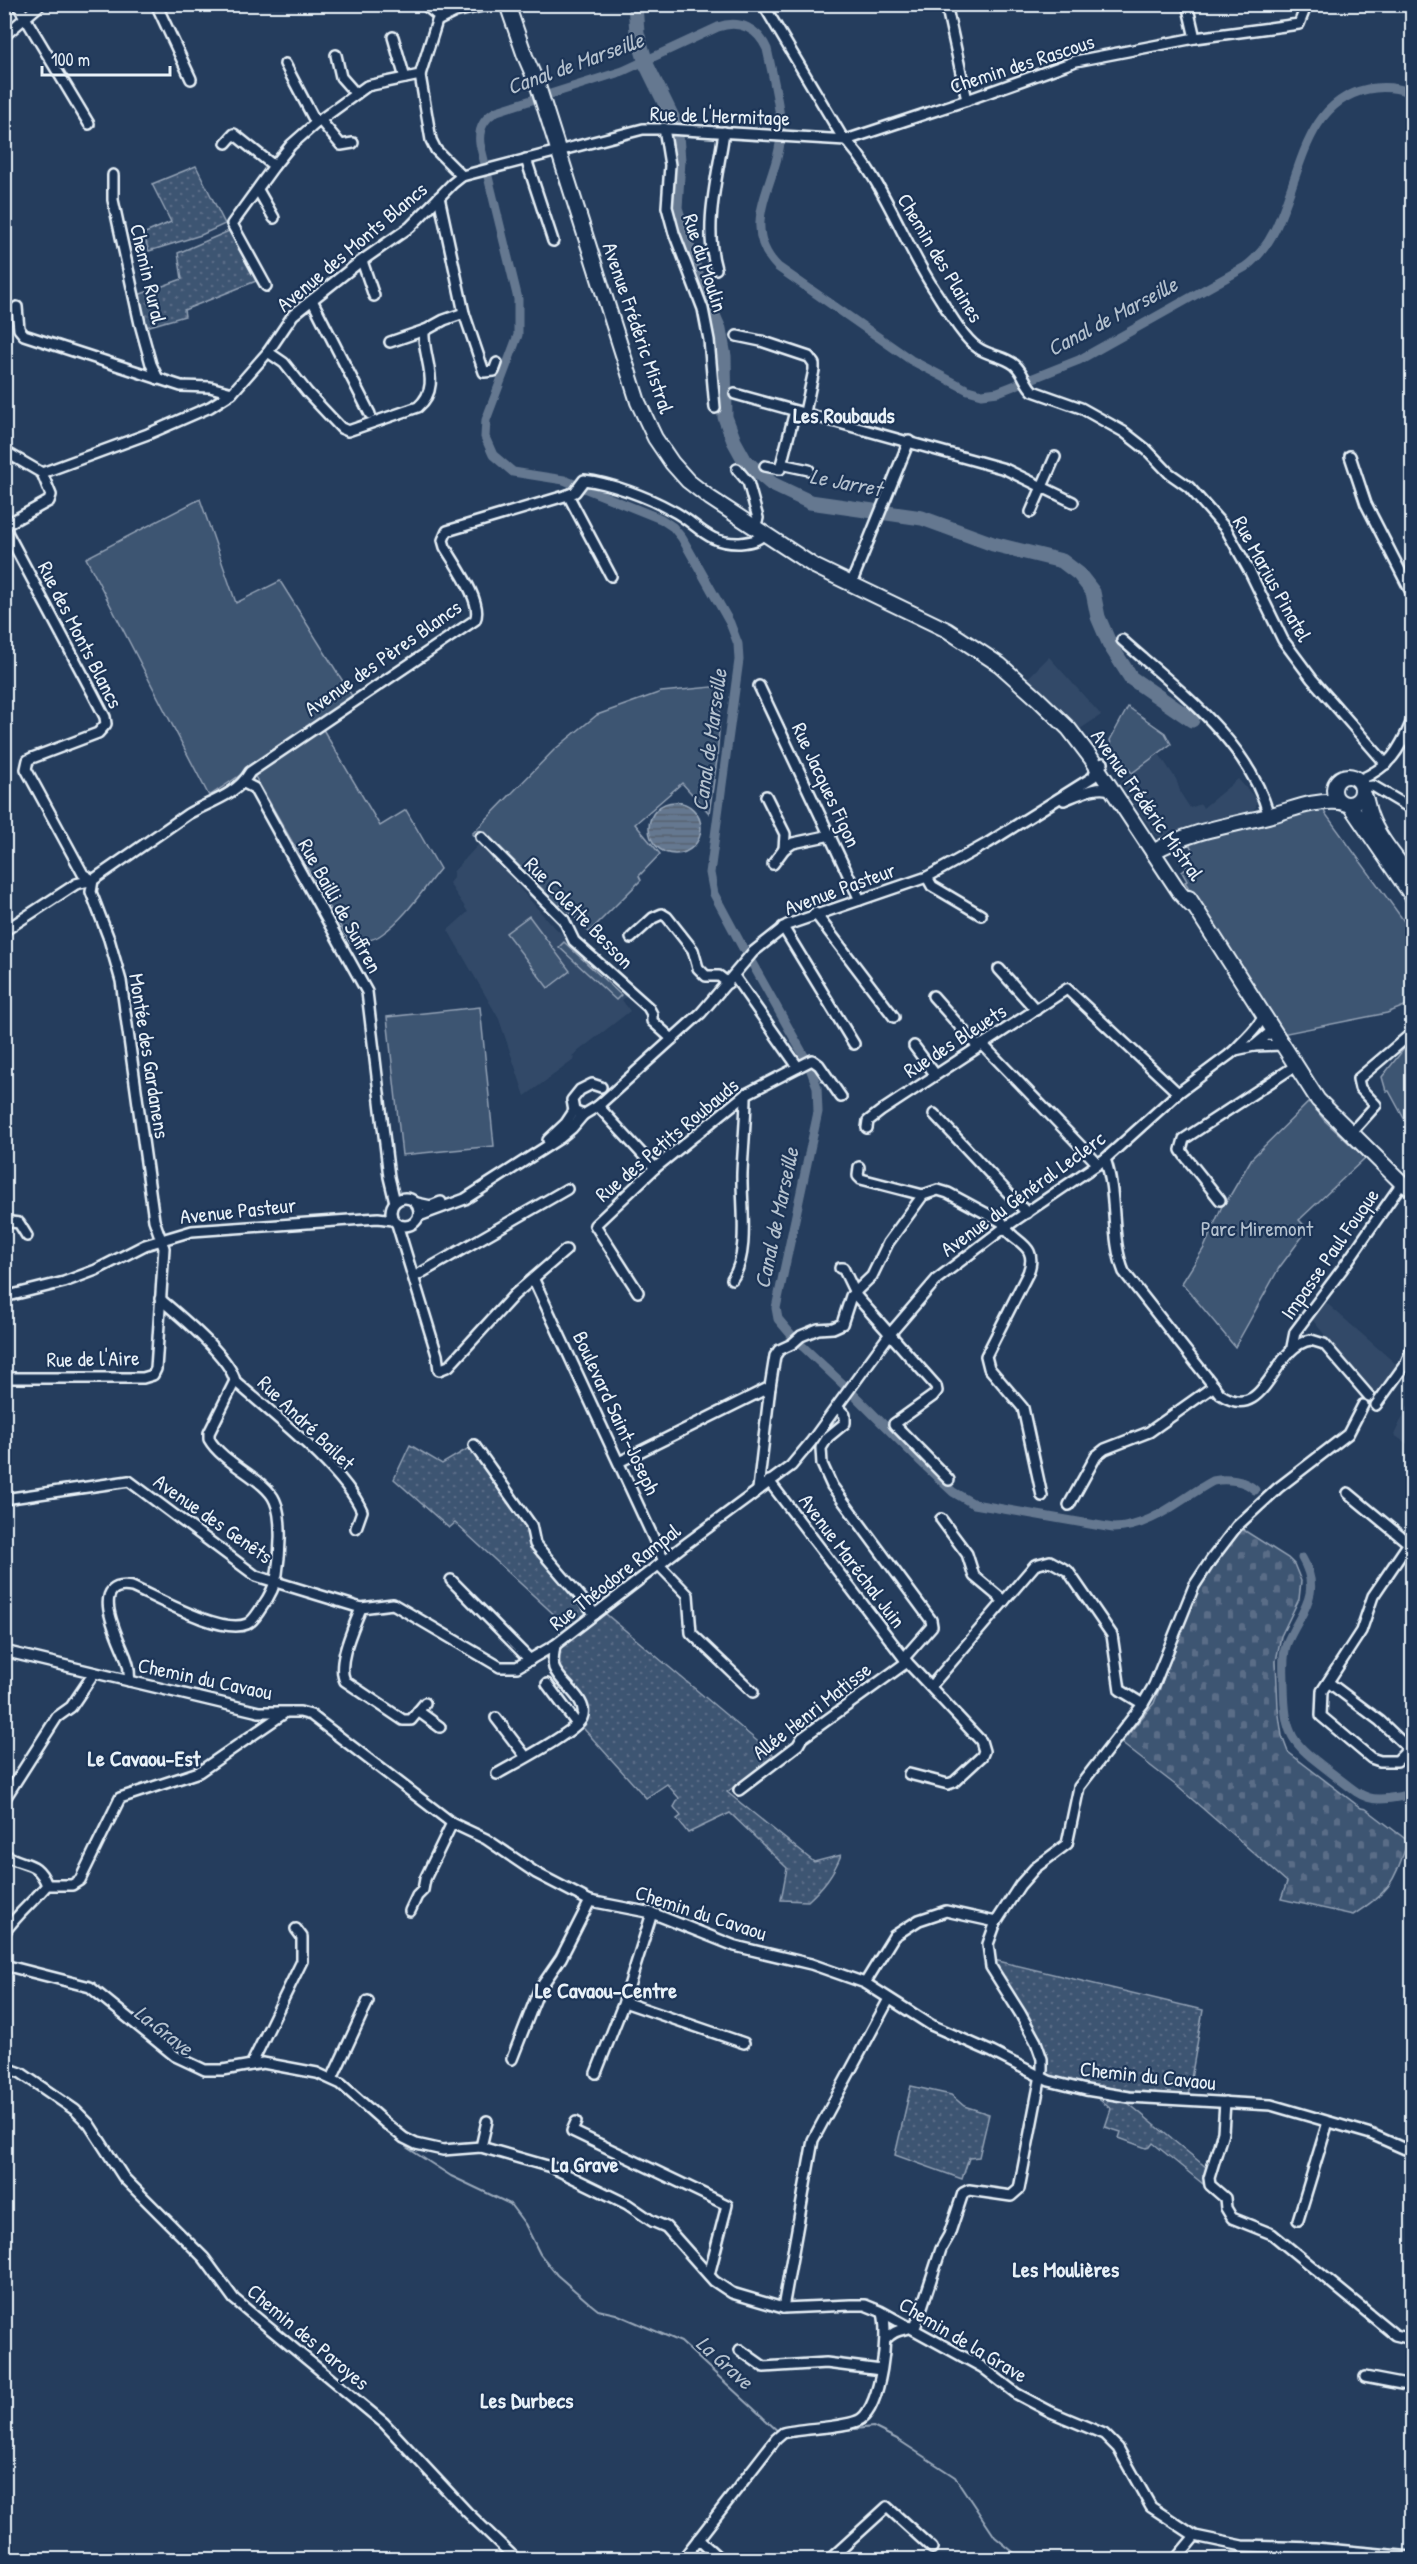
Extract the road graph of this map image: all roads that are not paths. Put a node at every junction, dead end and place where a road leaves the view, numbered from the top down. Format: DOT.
graph roads {
  1 [pos="17,4"];
  2 [pos="40,4"];
  3 [pos="156,4"];
  4 [pos="492,4"];
  5 [pos="507,4"];
  6 [pos="514,4"];
  7 [pos="763,4"];
  8 [pos="946,4"];
  9 [pos="1187,4"];
  10 [pos="1307,4"];
  11 [pos="426,6"];
  12 [pos="27,17"];
  13 [pos="441,18"];
  14 [pos="4,36"];
  15 [pos="393,37"];
  16 [pos="1195,38"];
  17 [pos="336,55"];
  18 [pos="285,64"];
  19 [pos="532,69"];
  20 [pos="420,75"];
  21 [pos="405,78"];
  22 [pos="191,80"];
  23 [pos="356,94"];
  24 [pos="968,100"];
  25 [pos="318,121"];
  26 [pos="89,124"];
  27 [pos="666,129"];
  28 [pos="724,132"];
  29 [pos="846,140"];
  30 [pos="226,143"];
  31 [pos="353,143"];
  32 [pos="559,150"];
  33 [pos="526,159"];
  34 [pos="274,166"];
  35 [pos="113,175"];
  36 [pos="462,176"];
  37 [pos="258,190"];
  38 [pos="439,197"];
  39 [pos="274,218"];
  40 [pos="553,241"];
  41 [pos="362,261"];
  42 [pos="716,268"];
  43 [pos="266,286"];
  44 [pos="374,296"];
  45 [pos="312,300"];
  46 [pos="17,307"];
  47 [pos="464,313"];
  48 [pos="425,330"];
  49 [pos="737,336"];
  50 [pos="390,342"];
  51 [pos="268,352"];
  52 [pos="497,363"];
  53 [pos="1024,374"];
  54 [pos="158,379"];
  55 [pos="232,393"];
  56 [pos="735,393"];
  57 [pos="715,408"];
  58 [pos="800,412"];
  59 [pos="370,414"];
  60 [pos="909,441"];
  61 [pos="4,452"];
  62 [pos="1350,456"];
  63 [pos="1055,457"];
  64 [pos="782,464"];
  65 [pos="765,466"];
  66 [pos="736,469"];
  67 [pos="809,470"];
  68 [pos="42,472"];
  69 [pos="1042,486"];
  70 [pos="568,495"];
  71 [pos="1074,501"];
  72 [pos="1030,512"];
  73 [pos="759,530"];
  74 [pos="611,576"];
  75 [pos="851,584"];
  76 [pos="1413,594"];
  77 [pos="1122,640"];
  78 [pos="759,686"];
  79 [pos="1413,721"];
  80 [pos="1386,764"];
  81 [pos="1104,770"];
  82 [pos="244,783"];
  83 [pos="1334,787"];
  84 [pos="1362,787"];
  85 [pos="1113,791"];
  86 [pos="766,796"];
  87 [pos="1067,799"];
  88 [pos="1318,801"];
  89 [pos="1344,803"];
  90 [pos="1413,809"];
  91 [pos="1042,810"];
  92 [pos="1269,816"];
  93 [pos="831,835"];
  94 [pos="481,837"];
  95 [pos="784,849"];
  96 [pos="1160,857"];
  97 [pos="773,864"];
  98 [pos="927,877"];
  99 [pos="1413,879"];
  100 [pos="93,880"];
  101 [pos="1413,896"];
  102 [pos="860,900"];
  103 [pos="815,913"];
  104 [pos="981,915"];
  105 [pos="783,927"];
  106 [pos="4,931"];
  107 [pos="631,938"];
  108 [pos="999,969"];
  109 [pos="731,980"];
  110 [pos="933,996"];
  111 [pos="1036,1010"];
  112 [pos="894,1017"];
  113 [pos="1266,1026"];
  114 [pos="1413,1033"];
  115 [pos="672,1040"];
  116 [pos="854,1044"];
  117 [pos="1281,1045"];
  118 [pos="914,1046"];
  119 [pos="980,1046"];
  120 [pos="1254,1046"];
  121 [pos="1235,1050"];
  122 [pos="805,1064"];
  123 [pos="1295,1065"];
  124 [pos="935,1074"];
  125 [pos="622,1083"];
  126 [pos="601,1088"];
  127 [pos="1179,1093"];
  128 [pos="746,1094"];
  129 [pos="841,1097"];
  130 [pos="600,1104"];
  131 [pos="578,1113"];
  132 [pos="934,1114"];
  133 [pos="867,1128"];
  134 [pos="1350,1134"];
  135 [pos="1101,1161"];
  136 [pos="518,1163"];
  137 [pos="859,1167"];
  138 [pos="655,1168"];
  139 [pos="1407,1186"];
  140 [pos="567,1189"];
  141 [pos="923,1195"];
  142 [pos="1220,1200"];
  143 [pos="417,1203"];
  144 [pos="393,1206"];
  145 [pos="1027,1213"];
  146 [pos="419,1216"];
  147 [pos="378,1218"];
  148 [pos="4,1221"];
  149 [pos="395,1222"];
  150 [pos="408,1227"];
  151 [pos="1004,1228"];
  152 [pos="27,1236"];
  153 [pos="161,1239"];
  154 [pos="404,1239"];
  155 [pos="566,1250"];
  156 [pos="840,1268"];
  157 [pos="414,1277"];
  158 [pos="732,1279"];
  159 [pos="534,1280"];
  160 [pos="638,1292"];
  161 [pos="855,1292"];
  162 [pos="4,1297"];
  163 [pos="160,1299"];
  164 [pos="889,1335"];
  165 [pos="1293,1347"];
  166 [pos="1413,1348"];
  167 [pos="4,1378"];
  168 [pos="235,1381"];
  169 [pos="1214,1386"];
  170 [pos="770,1388"];
  171 [pos="1369,1402"];
  172 [pos="837,1407"];
  173 [pos="474,1445"];
  174 [pos="619,1462"];
  175 [pos="949,1480"];
  176 [pos="769,1481"];
  177 [pos="758,1489"];
  178 [pos="1348,1493"];
  179 [pos="1042,1496"];
  180 [pos="4,1499"];
  181 [pos="1069,1505"];
  182 [pos="941,1519"];
  183 [pos="356,1528"];
  184 [pos="1411,1545"];
  185 [pos="661,1563"];
  186 [pos="450,1580"];
  187 [pos="275,1581"];
  188 [pos="1004,1601"];
  189 [pos="361,1608"];
  190 [pos="595,1614"];
  191 [pos="555,1645"];
  192 [pos="4,1652"];
  193 [pos="530,1660"];
  194 [pos="905,1660"];
  195 [pos="94,1673"];
  196 [pos="129,1681"];
  197 [pos="1328,1682"];
  198 [pos="547,1684"];
  199 [pos="931,1686"];
  200 [pos="753,1692"];
  201 [pos="1143,1704"];
  202 [pos="283,1714"];
  203 [pos="496,1718"];
  204 [pos="577,1724"];
  205 [pos="440,1727"];
  206 [pos="526,1757"];
  207 [pos="497,1774"];
  208 [pos="909,1774"];
  209 [pos="739,1790"];
  210 [pos="4,1800"];
  211 [pos="452,1823"];
  212 [pos="4,1854"];
  213 [pos="47,1885"];
  214 [pos="590,1900"];
  215 [pos="410,1911"];
  216 [pos="652,1913"];
  217 [pos="996,1922"];
  218 [pos="296,1929"];
  219 [pos="4,1933"];
  220 [pos="4,1965"];
  221 [pos="865,1983"];
  222 [pos="889,1999"];
  223 [pos="368,2001"];
  224 [pos="624,2002"];
  225 [pos="744,2043"];
  226 [pos="512,2059"];
  227 [pos="251,2065"];
  228 [pos="4,2067"];
  229 [pos="596,2073"];
  230 [pos="1040,2076"];
  231 [pos="332,2079"];
  232 [pos="1226,2102"];
  233 [pos="487,2121"];
  234 [pos="576,2122"];
  235 [pos="1328,2122"];
  236 [pos="481,2146"];
  237 [pos="1413,2152"];
  238 [pos="1298,2220"];
  239 [pos="709,2275"];
  240 [pos="783,2308"];
  241 [pos="883,2313"];
  242 [pos="909,2328"];
  243 [pos="886,2339"];
  244 [pos="1413,2339"];
  245 [pos="740,2350"];
  246 [pos="881,2370"];
  247 [pos="1365,2377"];
  248 [pos="1413,2386"];
  249 [pos="1195,2536"];
  250 [pos="698,2539"];
  251 [pos="932,2548"];
  252 [pos="1413,2557"];
  253 [pos="517,2559"];
  254 [pos="682,2559"];
  255 [pos="721,2559"];
  256 [pos="829,2559"];
  257 [pos="1175,2559"];
  1 -- 12 [label="street"];
  2 -- 12 [label="street"];
  3 -- 22 [label="street"];
  4 -- 13 [label="street"];
  5 -- 19 [label="main road"];
  6 -- 19 [label="main road"];
  7 -- 29 [label="street, Chemin des Plaines"];
  8 -- 24 [label="street"];
  9 -- 16 [label="street"];
  10 -- 16 [label="street, Chemin des Rascous"];
  11 -- 13 [label="street"];
  12 -- 14 [label="street"];
  12 -- 26 [label="street"];
  13 -- 20 [label="street"];
  15 -- 21 [label="street"];
  16 -- 24 [label="street, Chemin des Rascous"];
  17 -- 23 [label="street"];
  18 -- 25 [label="street"];
  19 -- 32 [label="main road, Avenue Frédéric Mistral"];
  20 -- 21 [label="street"];
  20 -- 36 [label="street"];
  21 -- 23 [label="street"];
  23 -- 25 [label="street"];
  24 -- 29 [label="street, Chemin des Rascous"];
  25 -- 31 [label="street"];
  25 -- 34 [label="street"];
  27 -- 28 [label="street, Rue de l'Hermitage"];
  27 -- 32 [label="street, Rue de l'Hermitage"];
  27 -- 57 [label="street, Rue du Moulin"];
  28 -- 29 [label="street, Rue de l'Hermitage"];
  28 -- 42 [label="street"];
  29 -- 53 [label="street, Chemin des Plaines"];
  30 -- 34 [label="street"];
  32 -- 33 [label="street, Rue de l'Hermitage"];
  32 -- 73 [label="main road, Avenue Frédéric Mistral"];
  33 -- 36 [label="street, Avenue des Monts Blancs"];
  33 -- 40 [label="street"];
  34 -- 37 [label="street"];
  35 -- 54 [label="street, Chemin Rural"];
  36 -- 38 [label="street, Avenue des Monts Blancs"];
  37 -- 39 [label="street"];
  37 -- 43 [label="street"];
  38 -- 41 [label="street, Avenue des Monts Blancs"];
  38 -- 47 [label="street"];
  41 -- 44 [label="street"];
  41 -- 45 [label="street, Avenue des Monts Blancs"];
  45 -- 51 [label="street, Avenue des Monts Blancs"];
  45 -- 59 [label="street"];
  46 -- 54 [label="street"];
  47 -- 48 [label="street"];
  47 -- 52 [label="street"];
  48 -- 50 [label="street"];
  48 -- 51 [label="street"];
  49 -- 58 [label="street"];
  51 -- 55 [label="street, Avenue des Monts Blancs"];
  53 -- 80 [label="street, Rue Marius Pinatel"];
  54 -- 55 [label="street"];
  55 -- 68 [label="street, Avenue des Monts Blancs"];
  56 -- 58 [label="street"];
  58 -- 60 [label="street"];
  58 -- 64 [label="street"];
  60 -- 69 [label="street"];
  60 -- 75 [label="street"];
  61 -- 68 [label="street"];
  62 -- 76 [label="street"];
  63 -- 69 [label="street"];
  64 -- 65 [label="street"];
  64 -- 67 [label="street"];
  66 -- 73 [label="street"];
  68 -- 100 [label="street, Rue des Monts Blancs"];
  69 -- 71 [label="street"];
  69 -- 72 [label="street"];
  70 -- 73 [label="street, Avenue des Pères Blancs"];
  70 -- 74 [label="street"];
  70 -- 82 [label="street, Avenue des Pères Blancs"];
  73 -- 75 [label="main road, Avenue Frédéric Mistral"];
  75 -- 81 [label="main road, Avenue Frédéric Mistral"];
  77 -- 92 [label="street"];
  78 -- 93 [label="street, Rue Jacques Figon"];
  79 -- 80 [label="street"];
  80 -- 84 [label="street"];
  81 -- 85 [label="main road, Avenue Frédéric Mistral"];
  81 -- 87 [label="street, Avenue Pasteur"];
  81 -- 91 [label="street, Avenue Pasteur"];
  81 -- 96 [label="main road, Avenue Frédéric Mistral"];
  82 -- 100 [label="street, Avenue des Pères Blancs"];
  82 -- 144 [label="street, Rue Bailli de Suffren"];
  83 -- 84 [label="main road"];
  83 -- 88 [label="main road"];
  83 -- 89 [label="main road"];
  84 -- 89 [label="main road"];
  84 -- 90 [label="street"];
  84 -- 99 [label="main road"];
  85 -- 87 [label="street, Avenue Pasteur"];
  85 -- 96 [label="main road, Avenue Frédéric Mistral"];
  86 -- 95 [label="street"];
  87 -- 91 [label="street, Avenue Pasteur"];
  88 -- 89 [label="main road"];
  88 -- 92 [label="main road"];
  89 -- 101 [label="main road"];
  91 -- 98 [label="street, Avenue Pasteur"];
  92 -- 96 [label="main road"];
  93 -- 95 [label="street"];
  93 -- 102 [label="street, Rue Jacques Figon"];
  94 -- 115 [label="street, Rue Colette Besson"];
  95 -- 97 [label="street"];
  96 -- 113 [label="main road, Avenue Frédéric Mistral"];
  98 -- 102 [label="street, Avenue Pasteur"];
  98 -- 104 [label="street"];
  100 -- 106 [label="street, Avenue des Pères Blancs"];
  100 -- 153 [label="street, Montée des Gardanens"];
  102 -- 103 [label="street, Avenue Pasteur"];
  103 -- 105 [label="street, Avenue Pasteur"];
  103 -- 112 [label="street"];
  105 -- 109 [label="street, Avenue Pasteur"];
  105 -- 116 [label="street"];
  107 -- 109 [label="street"];
  108 -- 111 [label="street"];
  109 -- 115 [label="street, Avenue Pasteur"];
  109 -- 122 [label="street"];
  110 -- 119 [label="street"];
  111 -- 119 [label="street, Rue des Bleuets"];
  111 -- 127 [label="street, Rue des Bleuets"];
  113 -- 117 [label="main road, Avenue Frédéric Mistral"];
  113 -- 120 [label="street, Avenue du Général Leclerc"];
  113 -- 121 [label="street, Avenue du Général Leclerc"];
  114 -- 134 [label="street"];
  115 -- 125 [label="street, Avenue Pasteur"];
  117 -- 120 [label="street, Avenue du Général Leclerc"];
  117 -- 123 [label="main road, Avenue Frédéric Mistral"];
  118 -- 124 [label="street"];
  119 -- 124 [label="street, Rue des Bleuets"];
  119 -- 135 [label="street"];
  120 -- 121 [label="street, Avenue du Général Leclerc"];
  121 -- 127 [label="street, Avenue du Général Leclerc"];
  122 -- 128 [label="street, Rue des Petits Roubauds"];
  122 -- 129 [label="street"];
  123 -- 134 [label="main road, Avenue Frédéric Mistral"];
  123 -- 142 [label="street"];
  124 -- 133 [label="street, Rue des Bleuets"];
  125 -- 126 [label="street, Avenue Pasteur"];
  125 -- 130 [label="street, Avenue Pasteur"];
  126 -- 130 [label="street"];
  126 -- 131 [label="street, Avenue Pasteur"];
  127 -- 135 [label="street, Avenue du Général Leclerc"];
  128 -- 138 [label="street, Rue des Petits Roubauds"];
  128 -- 158 [label="street"];
  130 -- 131 [label="street, Avenue Pasteur"];
  130 -- 138 [label="street"];
  131 -- 136 [label="street"];
  132 -- 145 [label="street"];
  134 -- 139 [label="main road, Avenue Frédéric Mistral"];
  135 -- 145 [label="street, Avenue du Général Leclerc"];
  135 -- 169 [label="street, Impasse Paul Fouque"];
  136 -- 143 [label="street"];
  136 -- 146 [label="street"];
  137 -- 141 [label="street"];
  138 -- 160 [label="street, Rue des Petits Roubauds"];
  139 -- 165 [label="street, Impasse Paul Fouque"];
  140 -- 157 [label="street"];
  141 -- 151 [label="street"];
  141 -- 161 [label="street"];
  143 -- 144 [label="street"];
  143 -- 146 [label="street"];
  144 -- 147 [label="street"];
  144 -- 149 [label="street"];
  145 -- 151 [label="street, Avenue du Général Leclerc"];
  146 -- 150 [label="street"];
  147 -- 149 [label="street, Avenue Pasteur"];
  147 -- 153 [label="street, Avenue Pasteur"];
  148 -- 152 [label="street"];
  149 -- 150 [label="street"];
  149 -- 154 [label="street"];
  150 -- 154 [label="street"];
  151 -- 164 [label="street, Avenue du Général Leclerc"];
  151 -- 179 [label="street"];
  153 -- 162 [label="street, Avenue Pasteur"];
  153 -- 163 [label="street, Rue de l'Aire"];
  154 -- 157 [label="street"];
  155 -- 159 [label="street"];
  156 -- 161 [label="street"];
  157 -- 159 [label="street"];
  159 -- 174 [label="street, Boulevard Saint-Joseph"];
  161 -- 164 [label="street"];
  161 -- 170 [label="street"];
  163 -- 167 [label="street, Rue de l'Aire"];
  163 -- 168 [label="street, Rue André Bailet"];
  164 -- 172 [label="street, Avenue du Général Leclerc"];
  164 -- 175 [label="street"];
  165 -- 169 [label="street, Impasse Paul Fouque"];
  165 -- 171 [label="street"];
  166 -- 171 [label="street"];
  168 -- 183 [label="street, Rue André Bailet"];
  168 -- 187 [label="street"];
  169 -- 181 [label="street"];
  170 -- 174 [label="street"];
  170 -- 177 [label="street"];
  171 -- 201 [label="street"];
  172 -- 176 [label="street"];
  172 -- 194 [label="street, Allée Henri Matisse"];
  173 -- 190 [label="street"];
  174 -- 185 [label="street, Boulevard Saint-Joseph"];
  176 -- 177 [label="street"];
  176 -- 194 [label="street, Avenue Maréchal Juin"];
  177 -- 185 [label="street, Rue Théodore Rampal"];
  178 -- 184 [label="street"];
  180 -- 187 [label="street, Avenue des Genêts"];
  182 -- 188 [label="street"];
  184 -- 197 [label="street"];
  185 -- 190 [label="street, Rue Théodore Rampal"];
  185 -- 200 [label="street, Boulevard Saint-Joseph"];
  186 -- 193 [label="street"];
  187 -- 189 [label="street, Avenue des Genêts"];
  187 -- 196 [label="street"];
  188 -- 199 [label="street"];
  188 -- 201 [label="street"];
  189 -- 193 [label="street, Avenue des Genêts"];
  189 -- 205 [label="street"];
  190 -- 191 [label="street, Rue Théodore Rampal"];
  191 -- 193 [label="street, Avenue des Genêts"];
  191 -- 204 [label="street, Rue Théodore Rampal"];
  192 -- 195 [label="street, Chemin du Cavaou"];
  194 -- 199 [label="street, Avenue Maréchal Juin"];
  194 -- 209 [label="street, Allée Henri Matisse"];
  195 -- 196 [label="street, Chemin du Cavaou"];
  195 -- 210 [label="street"];
  196 -- 202 [label="street, Chemin du Cavaou"];
  197 -- 197 [label="street"];
  198 -- 204 [label="street"];
  199 -- 208 [label="street, Avenue Maréchal Juin"];
  201 -- 217 [label="street"];
  202 -- 211 [label="street, Chemin du Cavaou"];
  202 -- 213 [label="street"];
  203 -- 206 [label="street"];
  204 -- 206 [label="street"];
  206 -- 207 [label="street"];
  211 -- 214 [label="street, Chemin du Cavaou"];
  211 -- 215 [label="street"];
  212 -- 213 [label="street"];
  213 -- 219 [label="street"];
  214 -- 216 [label="street, Chemin du Cavaou"];
  214 -- 226 [label="street"];
  216 -- 221 [label="street, Chemin du Cavaou"];
  216 -- 224 [label="street"];
  217 -- 221 [label="street"];
  217 -- 230 [label="street"];
  218 -- 227 [label="street"];
  220 -- 227 [label="street, Chemin de la Grave"];
  221 -- 222 [label="street, Chemin du Cavaou"];
  222 -- 230 [label="street, Chemin du Cavaou"];
  222 -- 240 [label="street"];
  223 -- 231 [label="street"];
  224 -- 225 [label="street"];
  224 -- 229 [label="street"];
  227 -- 231 [label="street, Chemin de la Grave"];
  228 -- 253 [label="street, Chemin des Paroyes"];
  230 -- 232 [label="street, Chemin du Cavaou"];
  230 -- 242 [label="street"];
  231 -- 236 [label="street, Chemin de la Grave"];
  232 -- 235 [label="street, Chemin du Cavaou"];
  232 -- 244 [label="street"];
  233 -- 236 [label="street"];
  234 -- 239 [label="street"];
  235 -- 237 [label="street, Chemin du Cavaou"];
  235 -- 238 [label="street"];
  236 -- 239 [label="street, Chemin de la Grave"];
  239 -- 240 [label="street, Chemin de la Grave"];
  240 -- 241 [label="street, Chemin de la Grave"];
  241 -- 242 [label="street, Chemin de la Grave"];
  241 -- 243 [label="street"];
  242 -- 243 [label="street"];
  242 -- 249 [label="street, Chemin de la Grave"];
  243 -- 246 [label="street"];
  245 -- 246 [label="street"];
  246 -- 250 [label="street"];
  247 -- 248 [label="street"];
  249 -- 252 [label="street, Chemin de la Grave"];
  249 -- 257 [label="street"];
  250 -- 254 [label="street"];
  250 -- 255 [label="street"];
  251 -- 256 [label="street"];
}
